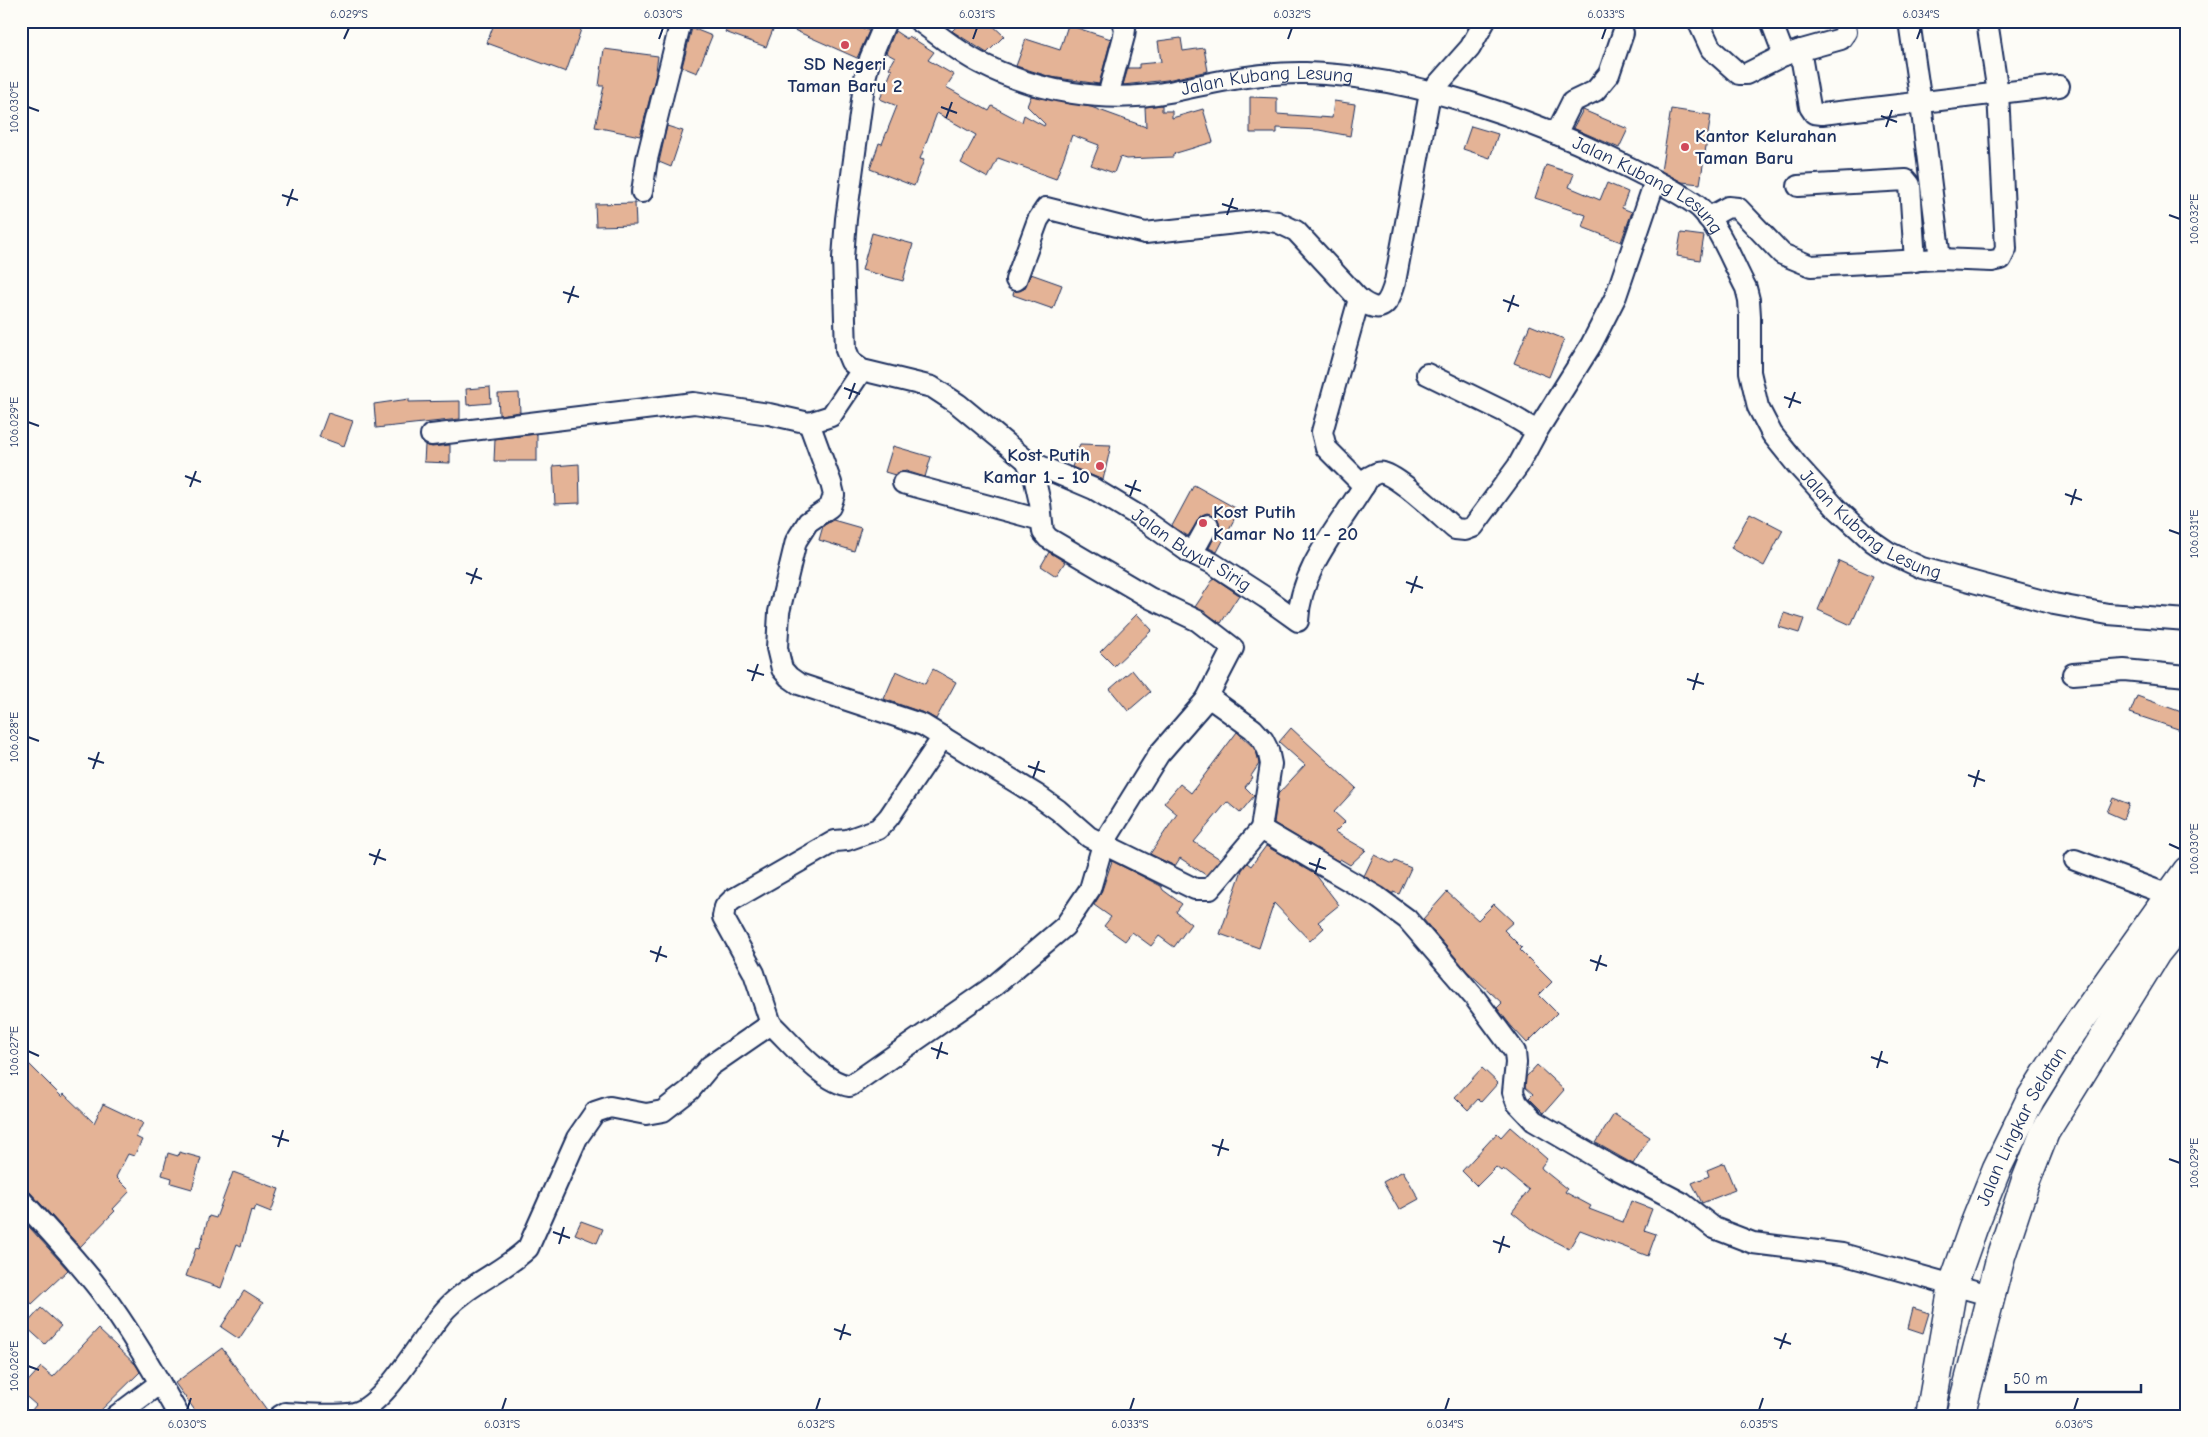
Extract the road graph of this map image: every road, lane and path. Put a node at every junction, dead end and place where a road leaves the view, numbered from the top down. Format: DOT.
graph roads {
  1 [pos="681,21"];
  2 [pos="886,21"];
  3 [pos="919,21"];
  4 [pos="1122,21"];
  5 [pos="1485,21"];
  6 [pos="1698,21"];
  7 [pos="1771,21"];
  8 [pos="1844,21"];
  9 [pos="1909,21"];
  10 [pos="1986,21"];
  11 [pos="1623,33"];
  12 [pos="1792,52"];
  13 [pos="2059,86"];
  14 [pos="1430,92"];
  15 [pos="1998,93"];
  16 [pos="1108,96"];
  17 [pos="1921,104"];
  18 [pos="1556,134"];
  19 [pos="1655,180"];
  20 [pos="1798,186"];
  21 [pos="642,192"];
  22 [pos="1708,218"];
  23 [pos="1940,259"];
  24 [pos="1915,261"];
  25 [pos="1016,280"];
  26 [pos="1359,299"];
  27 [pos="862,370"];
  28 [pos="1427,374"];
  29 [pos="809,423"];
  30 [pos="1537,431"];
  31 [pos="431,435"];
  32 [pos="1026,460"];
  33 [pos="903,483"];
  34 [pos="1364,486"];
  35 [pos="1041,520"];
  36 [pos="1208,525"];
  37 [pos="1189,552"];
  38 [pos="2187,620"];
  39 [pos="2073,674"];
  40 [pos="2187,676"];
  41 [pos="1206,700"];
  42 [pos="943,737"];
  43 [pos="1261,829"];
  44 [pos="1103,844"];
  45 [pos="2075,860"];
  46 [pos="2187,871"];
  47 [pos="2169,895"];
  48 [pos="2187,915"];
  49 [pos="771,1024"];
  50 [pos="21,1200"];
  51 [pos="1953,1285"];
  52 [pos="1990,1295"];
  53 [pos="160,1383"];
  54 [pos="1965,1412"];
  55 [pos="116,1416"];
  56 [pos="178,1416"];
  57 [pos="280,1416"];
  58 [pos="1930,1416"];
  1 -- 21 [label="street"];
  2 -- 27 [label="street"];
  3 -- 16 [label="street, Jalan Kubang Lesung"];
  4 -- 16 [label="street"];
  5 -- 14 [label="street"];
  6 -- 12 [label="street"];
  7 -- 12 [label="street"];
  8 -- 12 [label="street"];
  9 -- 17 [label="street"];
  10 -- 15 [label="street"];
  11 -- 18 [label="street"];
  12 -- 17 [label="street"];
  13 -- 15 [label="street"];
  14 -- 16 [label="street, Jalan Kubang Lesung"];
  14 -- 18 [label="street, Jalan Kubang Lesung"];
  14 -- 26 [label="street"];
  15 -- 17 [label="street"];
  15 -- 23 [label="street"];
  17 -- 23 [label="street"];
  18 -- 19 [label="street, Jalan Kubang Lesung"];
  19 -- 22 [label="street, Jalan Kubang Lesung"];
  19 -- 30 [label="street"];
  20 -- 24 [label="street"];
  22 -- 24 [label="street"];
  22 -- 38 [label="street, Jalan Kubang Lesung"];
  23 -- 24 [label="street"];
  25 -- 26 [label="street"];
  26 -- 34 [label="street"];
  27 -- 29 [label="street"];
  27 -- 32 [label="street"];
  28 -- 30 [label="street"];
  29 -- 31 [label="street"];
  29 -- 42 [label="street"];
  30 -- 34 [label="street"];
  32 -- 35 [label="street"];
  32 -- 37 [label="street, Jalan Buyut Sirig"];
  33 -- 35 [label="street"];
  34 -- 37 [label="street, Jalan Buyut Sirig"];
  35 -- 41 [label="street"];
  36 -- 37 [label="street"];
  39 -- 40 [label="street"];
  41 -- 43 [label="street"];
  41 -- 44 [label="street"];
  42 -- 44 [label="street"];
  42 -- 49 [label="street"];
  43 -- 44 [label="street"];
  43 -- 51 [label="street"];
  44 -- 49 [label="street"];
  45 -- 47 [label="street"];
  46 -- 47 [label="highway, Jalan Lingkar Selatan"];
  47 -- 51 [label="highway, Jalan Lingkar Selatan"];
  48 -- 52 [label="highway, Jalan Lingkar Selatan"];
  49 -- 57 [label="street"];
  50 -- 53 [label="street"];
  51 -- 52 [label="street"];
  51 -- 58 [label="highway, Jalan Lingkar Selatan"];
  52 -- 54 [label="highway, Jalan Lingkar Selatan"];
  53 -- 55 [label="street"];
  53 -- 56 [label="street"];
}
